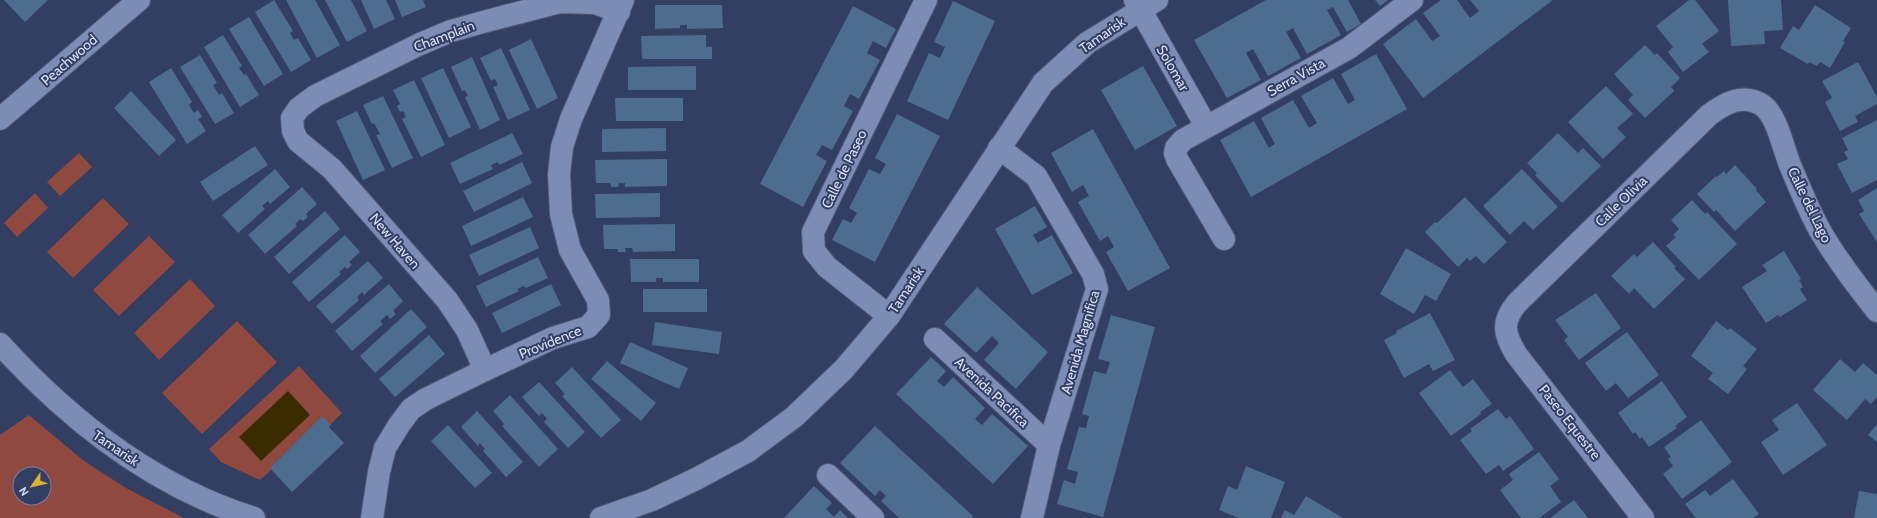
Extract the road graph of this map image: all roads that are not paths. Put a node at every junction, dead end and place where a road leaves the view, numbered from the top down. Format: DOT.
graph roads {
  1 [pos="139,0"];
  2 [pos="926,0"];
  3 [pos="1412,0"];
  4 [pos="1144,3"];
  5 [pos="621,6"];
  6 [pos="1749,99"];
  7 [pos="0,119"];
  8 [pos="292,124"];
  9 [pos="1206,126"];
  10 [pos="1000,148"];
  11 [pos="1224,239"];
  12 [pos="1877,310"];
  13 [pos="889,316"];
  14 [pos="1506,322"];
  15 [pos="935,340"];
  16 [pos="0,344"];
  17 [pos="485,370"];
  18 [pos="1049,445"];
  19 [pos="828,475"];
  20 [pos="608,517"];
  21 [pos="254,518"];
  22 [pos="372,518"];
  23 [pos="873,518"];
  24 [pos="1032,518"];
  25 [pos="1643,518"];
  1 -- 7 [label="street, Peachwood"];
  2 -- 13 [label="street, Calle de Paseo"];
  3 -- 9 [label="street, Serra Vista"];
  4 -- 9 [label="street, Solomar"];
  4 -- 10 [label="street, Tamarisk"];
  5 -- 8 [label="street, Champlain"];
  5 -- 17 [label="street, Providence"];
  6 -- 12 [label="street, Calle del Lago"];
  6 -- 14 [label="street, Calle Olivia"];
  8 -- 17 [label="street, New Haven"];
  9 -- 11 [label="street, Serra Vista"];
  10 -- 13 [label="street, Tamarisk"];
  10 -- 18 [label="street, Avenida Magnifica"];
  13 -- 20 [label="street, Tamarisk"];
  14 -- 25 [label="street, Paseo Equestre"];
  15 -- 18 [label="street, Avenida Pacifica"];
  16 -- 21 [label="street, Tamarisk"];
  17 -- 22 [label="street, Providence"];
  18 -- 24 [label="street, Avenida Magnifica"];
  19 -- 23 [label="street"];
}
